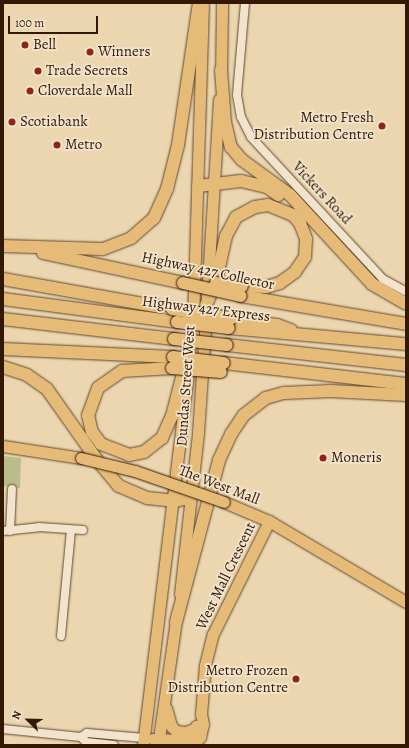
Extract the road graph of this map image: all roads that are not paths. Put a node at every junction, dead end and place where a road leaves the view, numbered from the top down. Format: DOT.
graph roads {
  1 [pos="199,3"];
  2 [pos="203,3"];
  3 [pos="222,3"];
  4 [pos="245,3"];
  5 [pos="221,70"];
  6 [pos="214,183"];
  7 [pos="198,186"];
  8 [pos="307,214"];
  9 [pos="3,247"];
  10 [pos="3,279"];
  11 [pos="242,291"];
  12 [pos="406,292"];
  13 [pos="3,300"];
  14 [pos="406,304"];
  15 [pos="206,305"];
  16 [pos="3,319"];
  17 [pos="230,323"];
  18 [pos="406,324"];
  19 [pos="193,334"];
  20 [pos="3,343"];
  21 [pos="406,344"];
  22 [pos="3,349"];
  23 [pos="156,355"];
  24 [pos="173,363"];
  25 [pos="406,365"];
  26 [pos="3,367"];
  27 [pos="406,384"];
  28 [pos="406,395"];
  29 [pos="3,446"];
  30 [pos="12,489"];
  31 [pos="190,498"];
  32 [pos="174,501"];
  33 [pos="269,521"];
  34 [pos="71,530"];
  35 [pos="83,530"];
  36 [pos="7,531"];
  37 [pos="406,602"];
  38 [pos="176,622"];
  39 [pos="61,636"];
  40 [pos="164,704"];
  41 [pos="201,714"];
  42 [pos="196,728"];
  43 [pos="3,729"];
  44 [pos="81,737"];
  45 [pos="143,741"];
  46 [pos="159,742"];
  47 [pos="114,745"];
  48 [pos="193,745"];
  1 -- 9 [label="highway"];
  2 -- 7 [label="main road, Dundas Street West"];
  3 -- 5 [label="main road, Dundas Street West"];
  4 -- 12 [label="street, Vickers Road"];
  5 -- 6 [label="main road, Dundas Street West"];
  5 -- 8 [label="highway"];
  6 -- 7 [label="highway"];
  6 -- 8 [label="highway"];
  6 -- 15 [label="main road, Dundas Street West"];
  7 -- 19 [label="main road, Dundas Street West"];
  8 -- 14 [label="highway"];
  9 -- 11 [label="highway, Highway 427 Collector, bridge"];
  10 -- 17 [label="highway, bridge"];
  11 -- 15 [label="highway"];
  11 -- 18 [label="highway, Highway 427 Collector"];
  13 -- 17 [label="highway, Highway 427 Express, bridge"];
  15 -- 31 [label="main road, Dundas Street West"];
  16 -- 25 [label="highway, bridge"];
  17 -- 21 [label="highway, Highway 427 Express"];
  19 -- 24 [label="highway"];
  19 -- 32 [label="main road, Dundas Street West"];
  20 -- 23 [label="highway"];
  22 -- 23 [label="highway"];
  23 -- 24 [label="highway"];
  24 -- 27 [label="highway, bridge"];
  26 -- 32 [label="highway"];
  28 -- 38 [label="highway"];
  29 -- 33 [label="main road, The West Mall, bridge"];
  30 -- 36 [label="street"];
  31 -- 32 [label="highway"];
  31 -- 38 [label="main road, Dundas Street West"];
  32 -- 45 [label="main road, Dundas Street West"];
  33 -- 37 [label="main road, The West Mall"];
  33 -- 41 [label="main road, West Mall Crescent"];
  34 -- 35 [label="street"];
  34 -- 36 [label="street"];
  34 -- 39 [label="street"];
  38 -- 40 [label="main road, Dundas Street West"];
  40 -- 42 [label="main road"];
  40 -- 46 [label="main road, Dundas Street West"];
  41 -- 42 [label="main road, West Mall Crescent"];
  41 -- 48 [label="main road, West Mall Crescent"];
  42 -- 46 [label="main road, West Mall Crescent"];
  43 -- 44 [label="street"];
  44 -- 45 [label="street"];
  44 -- 47 [label="street"];
  45 -- 46 [label="main road, West Mall Crescent"];
}
